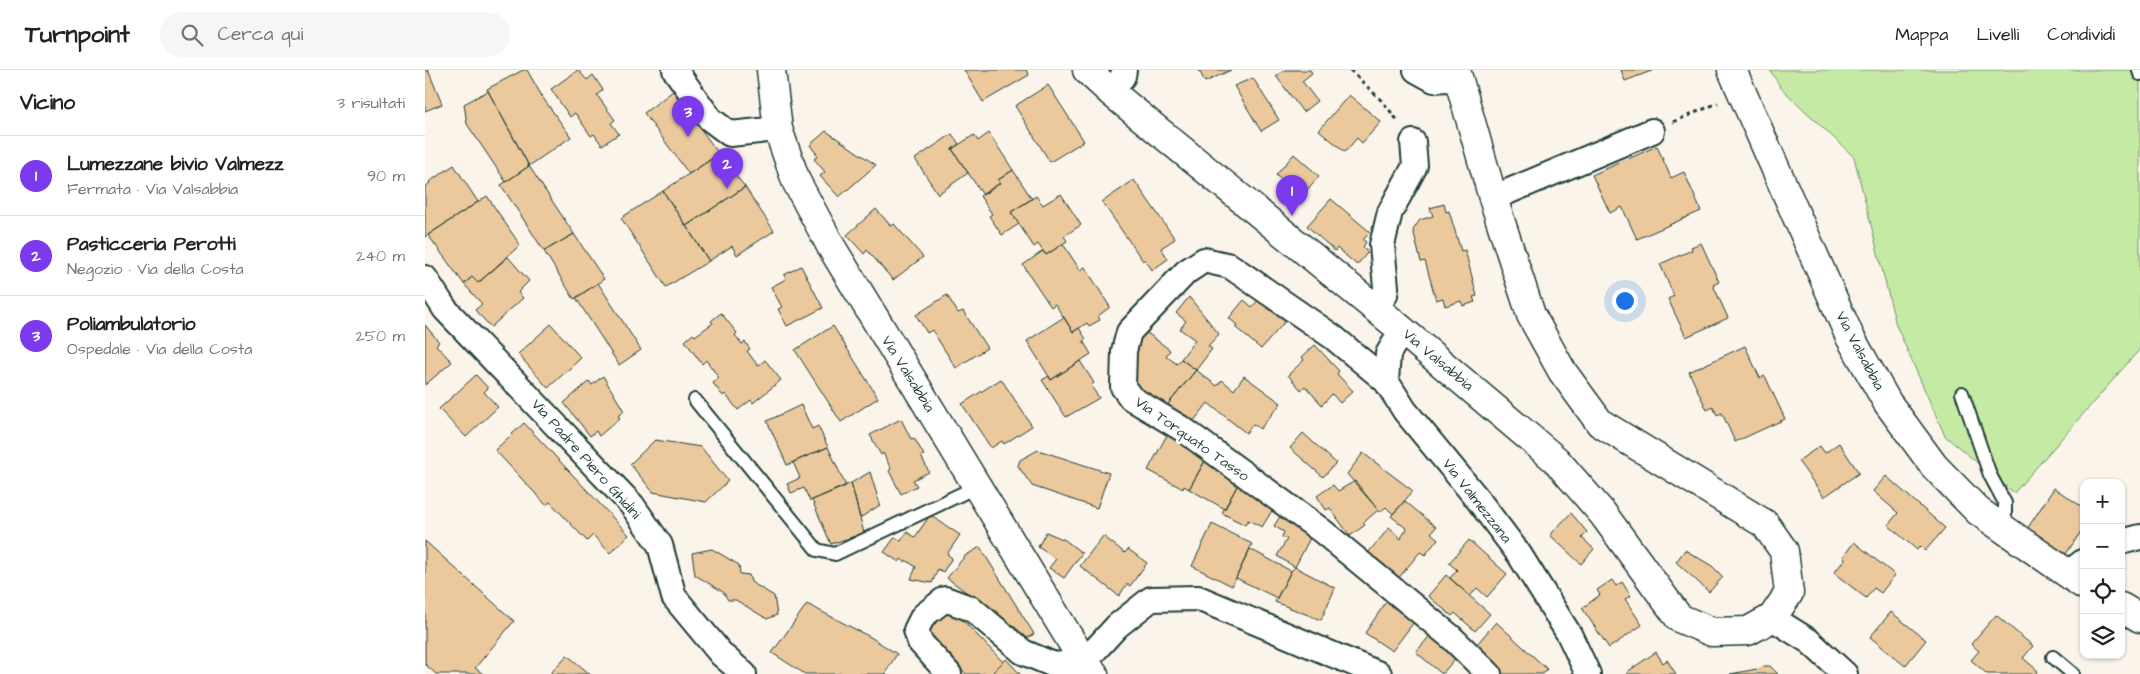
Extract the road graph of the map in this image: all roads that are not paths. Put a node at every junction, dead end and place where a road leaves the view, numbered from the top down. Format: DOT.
graph roads {
  1 [pos="675,70"];
  2 [pos="771,70"];
  3 [pos="1087,70"];
  4 [pos="1416,70"];
  5 [pos="1458,74"];
  6 [pos="1118,82"];
  7 [pos="1737,82"];
  8 [pos="778,129"];
  9 [pos="1652,131"];
  10 [pos="1413,142"];
  11 [pos="1493,198"];
  12 [pos="425,278"];
  13 [pos="1373,308"];
  14 [pos="1402,330"];
  15 [pos="1386,381"];
  16 [pos="1962,393"];
  17 [pos="695,400"];
  18 [pos="978,486"];
  19 [pos="2005,531"];
  20 [pos="2140,537"];
  21 [pos="2125,541"];
  22 [pos="2078,573"];
  23 [pos="2125,609"];
  24 [pos="1772,618"];
  25 [pos="2140,618"];
  26 [pos="2053,657"];
  27 [pos="1089,668"];
  28 [pos="745,674"];
  29 [pos="949,674"];
  30 [pos="1379,674"];
  31 [pos="1489,674"];
  32 [pos="1588,674"];
  33 [pos="1845,674"];
  34 [pos="2073,674"];
  1 -- 8 [label="street"];
  2 -- 8 [label="main road, Via Valsabbia"];
  3 -- 6 [label="main road, Via Valsabbia"];
  4 -- 5 [label="street"];
  5 -- 11 [label="main road, Via Valsabbia"];
  6 -- 13 [label="main road, Via Valsabbia"];
  7 -- 19 [label="main road, Via Valsabbia"];
  8 -- 18 [label="main road, Via Valsabbia"];
  9 -- 11 [label="street"];
  10 -- 13 [label="street"];
  11 -- 24 [label="main road, Via Valsabbia"];
  12 -- 28 [label="street, Via Padre Piero Ghidini"];
  13 -- 14 [label="main road, Via Valsabbia"];
  14 -- 15 [label="street"];
  14 -- 24 [label="main road, Via Valsabbia"];
  15 -- 31 [label="street, Via Torquato Tasso"];
  15 -- 32 [label="street, Via Valmezzana"];
  16 -- 19 [label="lane"];
  17 -- 18 [label="lane"];
  18 -- 27 [label="main road, Via Valsabbia"];
  19 -- 22 [label="main road, Via Valsabbia"];
  20 -- 21 [label="street"];
  23 -- 25 [label="main road"];
  24 -- 33 [label="street"];
  26 -- 34 [label="lane"];
  27 -- 29 [label="street"];
  27 -- 30 [label="street"];
}
